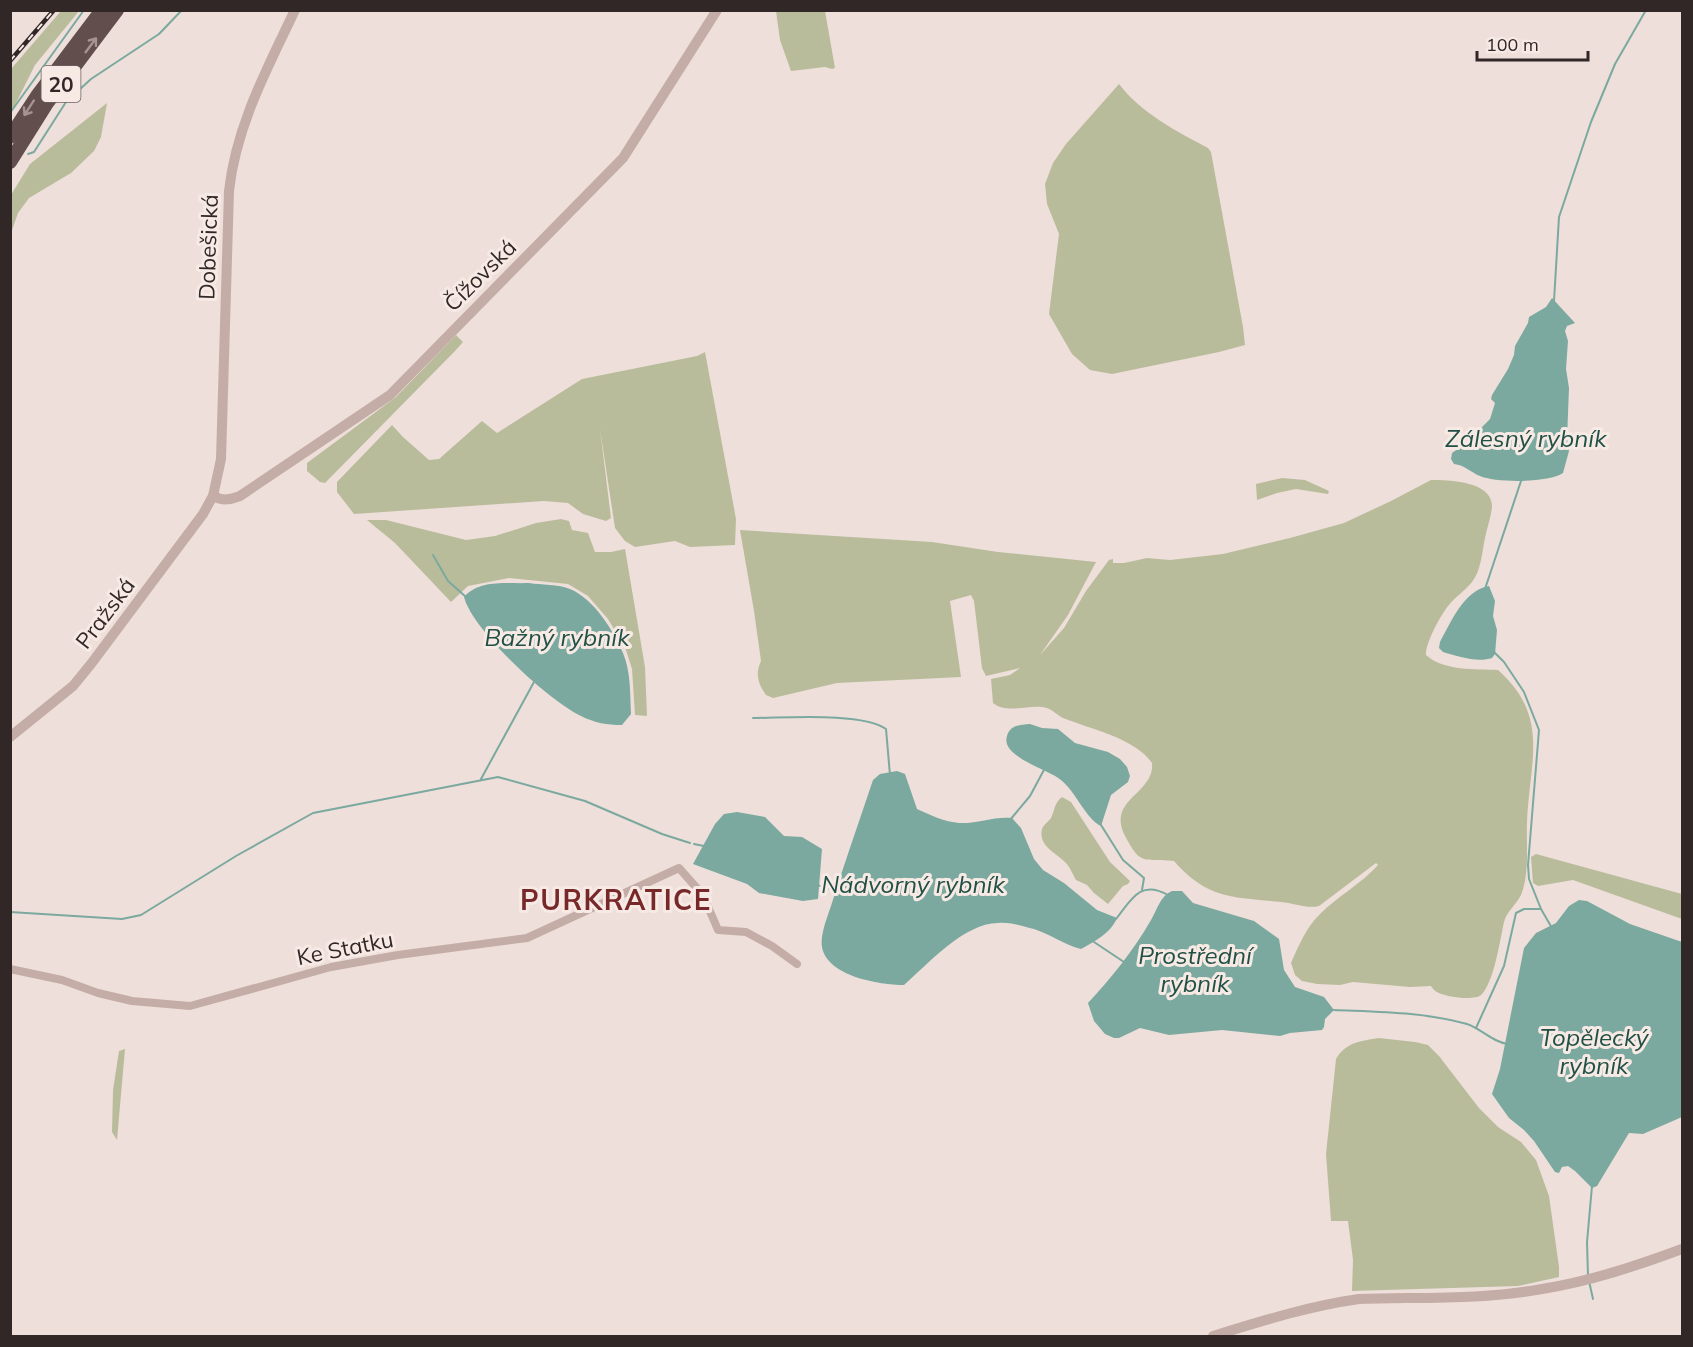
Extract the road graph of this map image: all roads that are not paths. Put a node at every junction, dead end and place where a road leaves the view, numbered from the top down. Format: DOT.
graph roads {
  1 [pos="102,10"];
  2 [pos="117,10"];
  3 [pos="295,10"];
  4 [pos="717,10"];
  5 [pos="10,137"];
  6 [pos="10,162"];
  7 [pos="213,496"];
  8 [pos="10,737"];
  9 [pos="797,964"];
  10 [pos="10,969"];
  11 [pos="1683,1249"];
  12 [pos="1213,1336"];
  1 -- 5 [label="highway, 20, one-way"];
  6 -- 2 [label="highway, 20, one-way"];
  3 -- 7 [label="street, Dobešická"];
  4 -- 7 [label="street, Čížovská"];
  7 -- 8 [label="street, Pražská"];
  9 -- 10 [label="street, Ke Statku"];
  11 -- 12 [label="street"];
}
